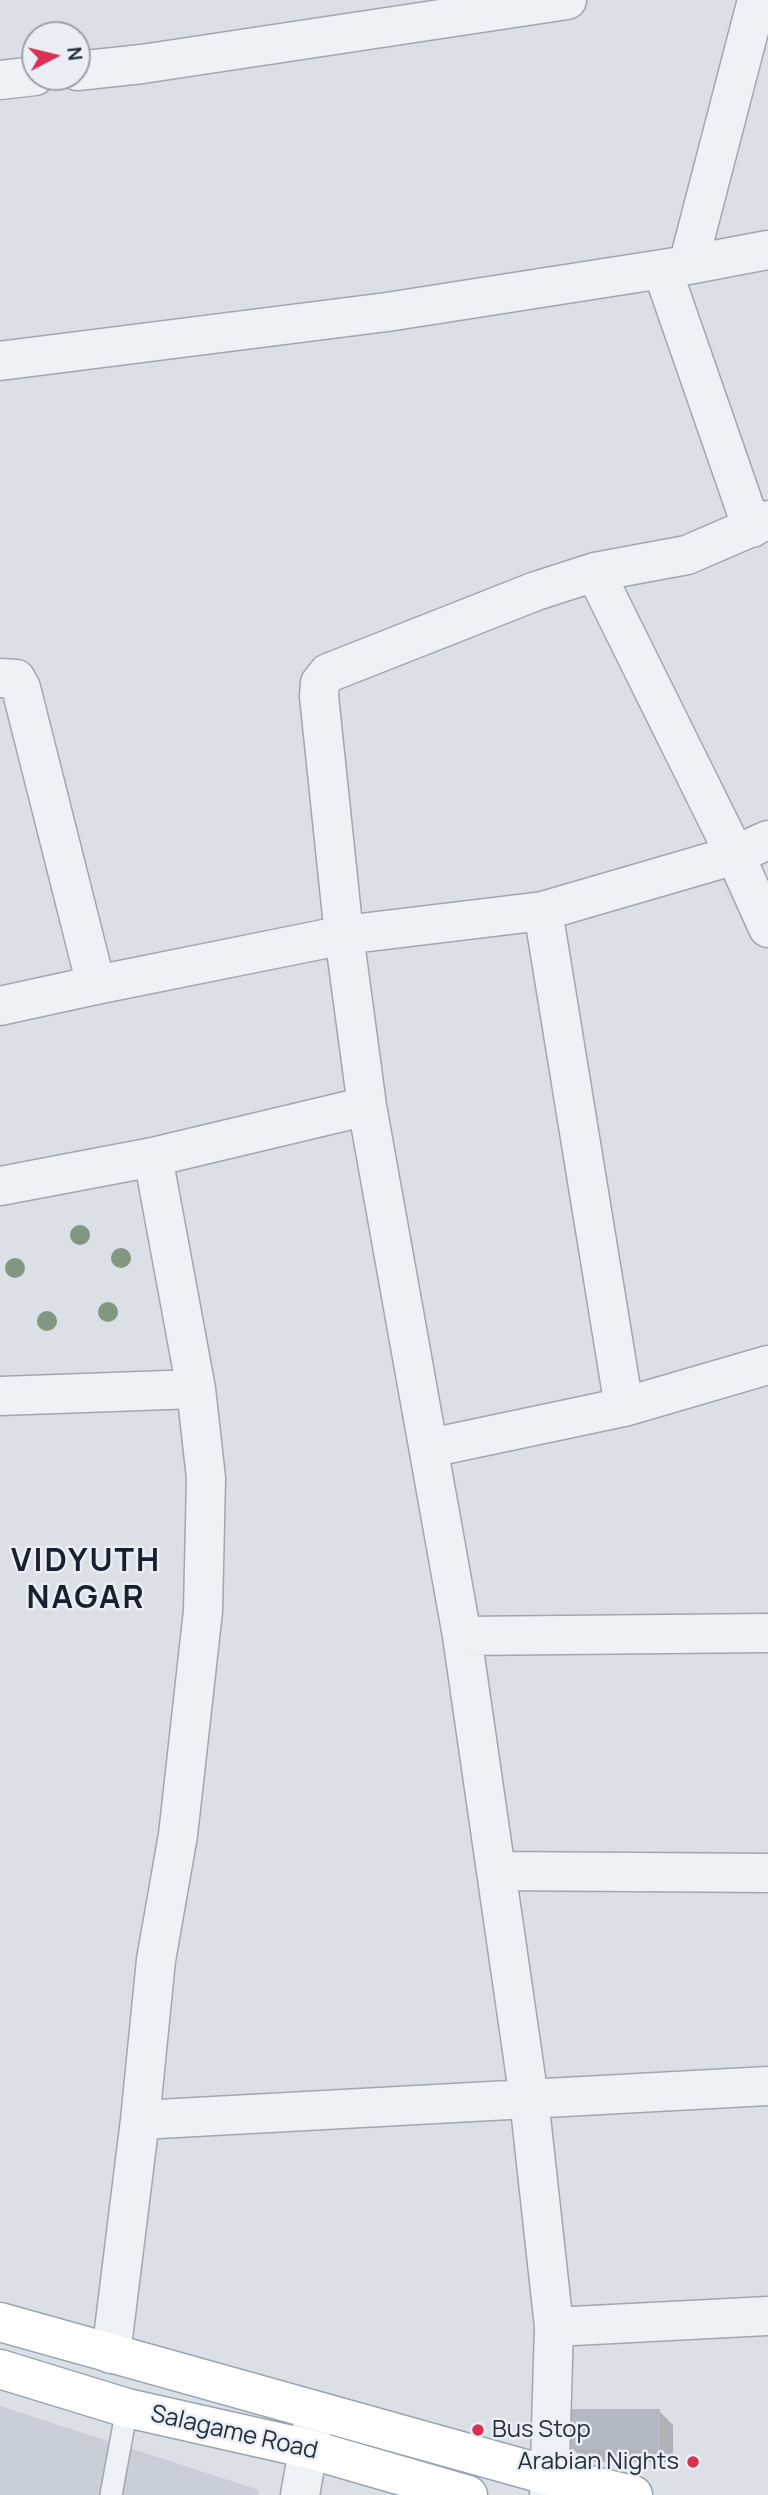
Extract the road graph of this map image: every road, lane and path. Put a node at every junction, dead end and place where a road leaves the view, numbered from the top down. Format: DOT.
graph roads {
  1 [pos="567,0"];
  2 [pos="757,0"];
  3 [pos="91,69"];
  4 [pos="21,78"];
  5 [pos="0,80"];
  6 [pos="768,250"];
  7 [pos="675,267"];
  8 [pos="0,361"];
  9 [pos="760,524"];
  10 [pos="596,572"];
  11 [pos="0,678"];
  12 [pos="751,848"];
  13 [pos="543,911"];
  14 [pos="768,928"];
  15 [pos="344,935"];
  16 [pos="96,985"];
  17 [pos="0,1006"];
  18 [pos="367,1106"];
  19 [pos="153,1157"];
  20 [pos="0,1186"];
  21 [pos="768,1365"];
  22 [pos="196,1389"];
  23 [pos="0,1396"];
  24 [pos="624,1406"];
  25 [pos="430,1448"];
  26 [pos="768,1633"];
  27 [pos="462,1636"];
  28 [pos="497,1871"];
  29 [pos="768,1873"];
  30 [pos="768,2086"];
  31 [pos="529,2099"];
  32 [pos="140,2120"];
  33 [pos="768,2316"];
  34 [pos="0,2322"];
  35 [pos="554,2328"];
  36 [pos="111,2354"];
  37 [pos="0,2369"];
  38 [pos="127,2409"];
  39 [pos="315,2410"];
  40 [pos="309,2448"];
  41 [pos="550,2486"];
  42 [pos="111,2495"];
  43 [pos="300,2495"];
  44 [pos="468,2495"];
  45 [pos="633,2495"];
  1 -- 3 [label="street"];
  2 -- 7 [label="street"];
  4 -- 5 [label="street"];
  6 -- 7 [label="street"];
  7 -- 8 [label="street"];
  7 -- 9 [label="street"];
  9 -- 10 [label="street"];
  10 -- 12 [label="street"];
  10 -- 15 [label="street"];
  11 -- 16 [label="street"];
  12 -- 13 [label="street"];
  12 -- 14 [label="street"];
  13 -- 15 [label="street"];
  13 -- 24 [label="street"];
  15 -- 16 [label="street"];
  15 -- 18 [label="street"];
  16 -- 17 [label="street"];
  18 -- 19 [label="street"];
  18 -- 25 [label="street"];
  19 -- 20 [label="street"];
  19 -- 22 [label="street"];
  21 -- 24 [label="street"];
  22 -- 23 [label="street"];
  22 -- 32 [label="street"];
  24 -- 25 [label="street"];
  25 -- 27 [label="street"];
  26 -- 27 [label="street"];
  27 -- 28 [label="street"];
  28 -- 29 [label="street"];
  28 -- 31 [label="street"];
  30 -- 31 [label="street"];
  31 -- 32 [label="street"];
  31 -- 35 [label="street"];
  32 -- 36 [label="street"];
  33 -- 35 [label="street"];
  34 -- 36 [label="main road"];
  35 -- 41 [label="street"];
  36 -- 39 [label="main road"];
  37 -- 38 [label="main road, Salagame Road"];
  38 -- 40 [label="main road, Salagame Road"];
  38 -- 42 [label="lane"];
  39 -- 40 [label="street"];
  39 -- 41 [label="main road"];
  40 -- 43 [label="street"];
  40 -- 44 [label="main road, Salagame Road"];
  41 -- 45 [label="main road"];
}
